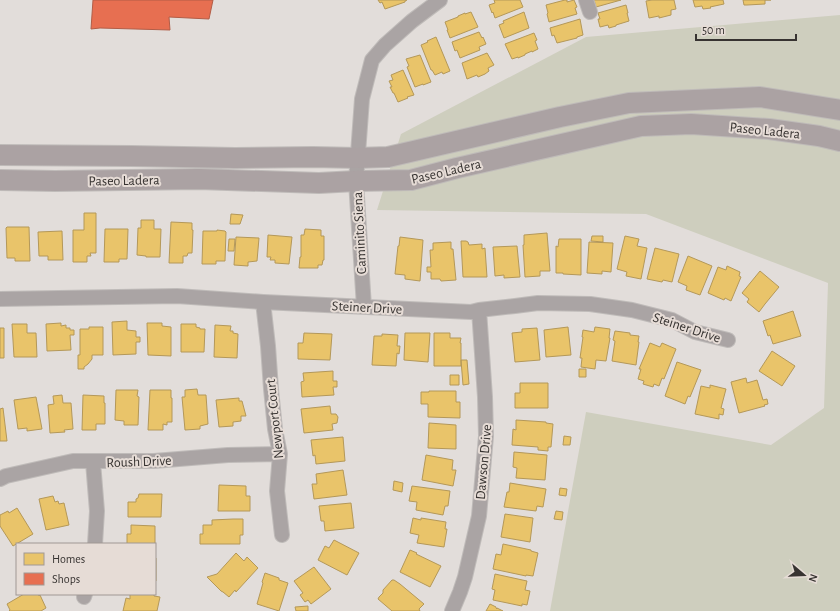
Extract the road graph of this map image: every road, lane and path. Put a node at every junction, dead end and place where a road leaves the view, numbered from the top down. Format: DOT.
graph roads {
  1 [pos="440,0"];
  2 [pos="840,110"];
  3 [pos="840,141"];
  4 [pos="0,155"];
  5 [pos="357,158"];
  6 [pos="0,180"];
  7 [pos="356,181"];
  8 [pos="0,299"];
  9 [pos="262,302"];
  10 [pos="364,307"];
  11 [pos="479,310"];
  12 [pos="728,340"];
  13 [pos="280,454"];
  14 [pos="93,462"];
  15 [pos="0,479"];
  16 [pos="282,536"];
  17 [pos="95,543"];
  18 [pos="452,611"];
  1 -- 5 [label="street, Caminito Siena"];
  2 -- 5 [label="main road, Paseo Ladera"];
  3 -- 7 [label="main road, Paseo Ladera"];
  4 -- 5 [label="main road, Paseo Ladera"];
  5 -- 7 [label="street, Caminito Siena"];
  6 -- 7 [label="main road, Paseo Ladera"];
  7 -- 10 [label="street, Caminito Siena"];
  8 -- 9 [label="street, Steiner Drive"];
  9 -- 10 [label="street, Steiner Drive"];
  9 -- 13 [label="street, Newport Court"];
  10 -- 11 [label="street, Steiner Drive"];
  11 -- 12 [label="street, Steiner Drive"];
  11 -- 18 [label="street, Dawson Drive"];
  13 -- 14 [label="street, Roush Drive"];
  13 -- 16 [label="street, Newport Court"];
  14 -- 15 [label="street, Roush Drive"];
  14 -- 17 [label="street"];
}
